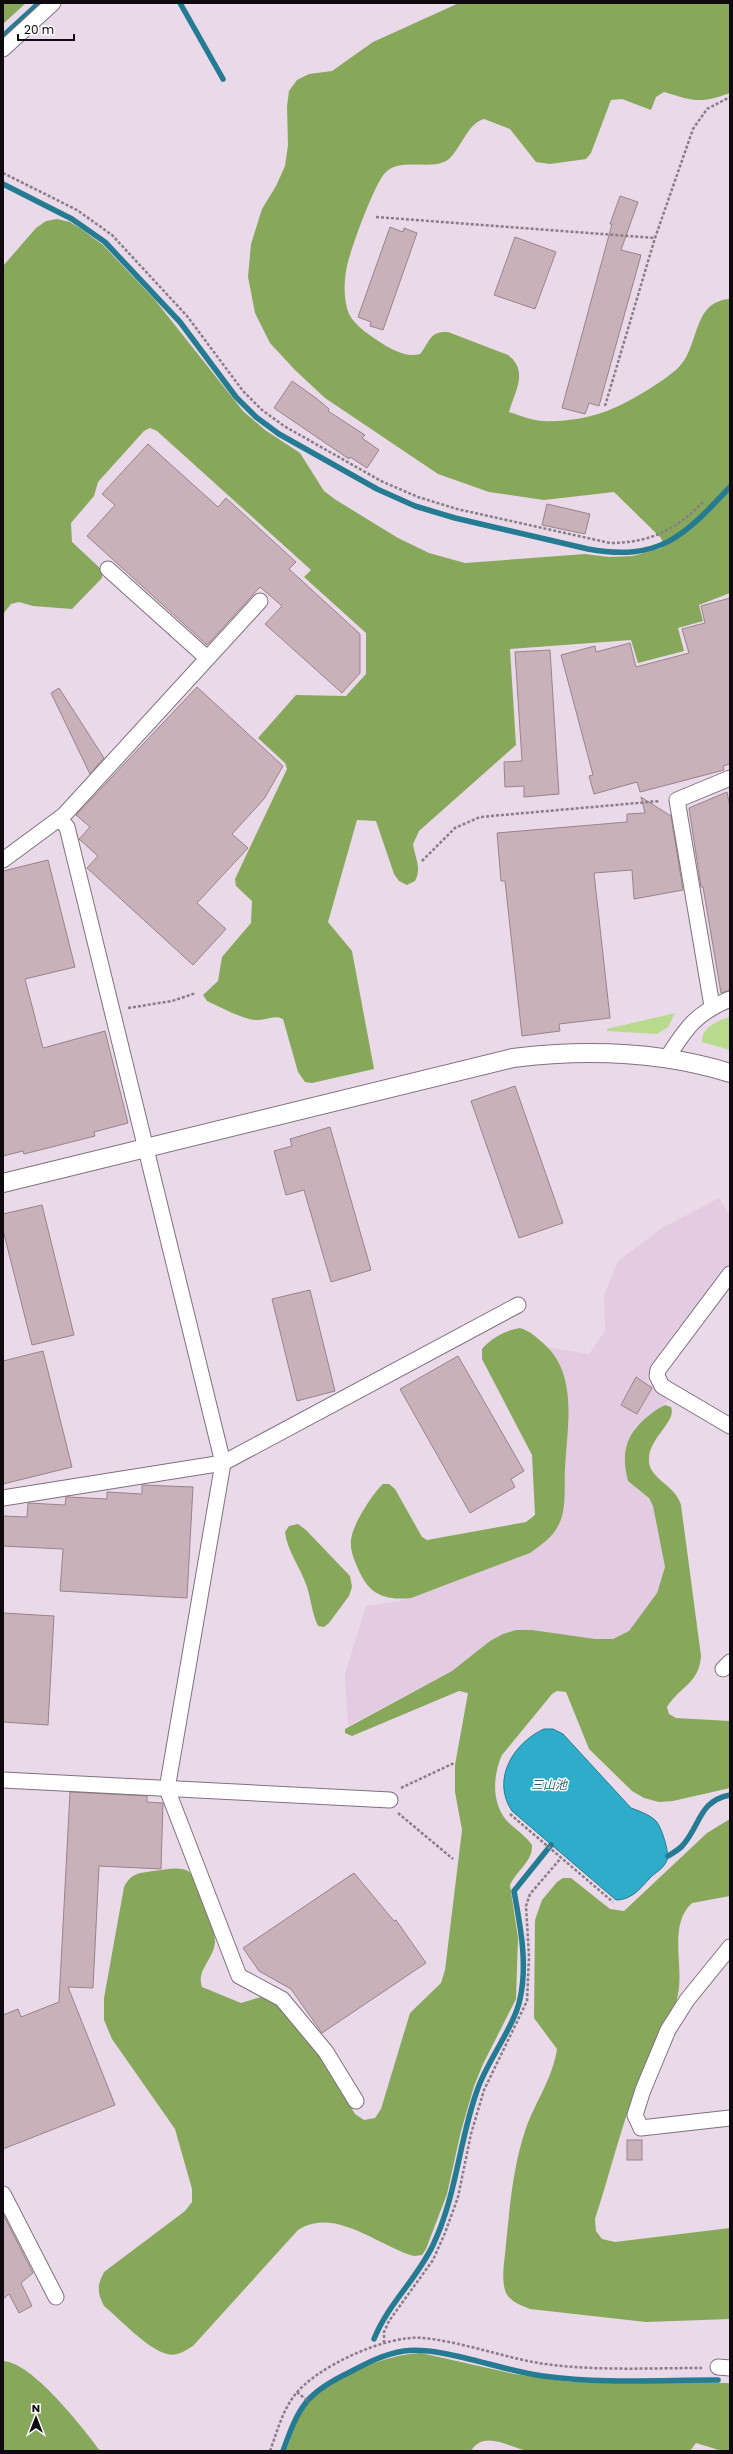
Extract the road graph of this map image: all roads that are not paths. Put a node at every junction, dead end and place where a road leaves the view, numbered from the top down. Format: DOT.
graph roads {
  1 [pos="53,3"];
  2 [pos="3,49"];
  3 [pos="108,569"];
  4 [pos="260,601"];
  5 [pos="207,658"];
  6 [pos="730,778"];
  7 [pos="59,819"];
  8 [pos="3,860"];
  9 [pos="730,998"];
  10 [pos="712,1006"];
  11 [pos="667,1058"];
  12 [pos="730,1073"];
  13 [pos="146,1148"];
  14 [pos="3,1183"];
  15 [pos="730,1274"];
  16 [pos="518,1305"];
  17 [pos="730,1426"];
  18 [pos="223,1463"];
  19 [pos="3,1498"];
  20 [pos="3,1780"];
  21 [pos="167,1789"];
  22 [pos="390,1800"];
  23 [pos="730,1947"];
  24 [pos="356,2101"];
  25 [pos="730,2118"];
  26 [pos="3,2194"];
  27 [pos="56,2297"];
  1 -- 2 [label="street"];
  3 -- 5 [label="street"];
  4 -- 5 [label="street"];
  5 -- 7 [label="street"];
  6 -- 10 [label="street"];
  7 -- 8 [label="street"];
  7 -- 13 [label="street"];
  9 -- 10 [label="street"];
  10 -- 11 [label="street"];
  11 -- 12 [label="street"];
  11 -- 13 [label="street"];
  13 -- 14 [label="street"];
  13 -- 18 [label="street"];
  15 -- 17 [label="street"];
  16 -- 18 [label="street"];
  18 -- 19 [label="street"];
  18 -- 21 [label="street"];
  20 -- 21 [label="street"];
  21 -- 22 [label="street"];
  21 -- 24 [label="street"];
  23 -- 25 [label="street"];
  26 -- 27 [label="street"];
}
